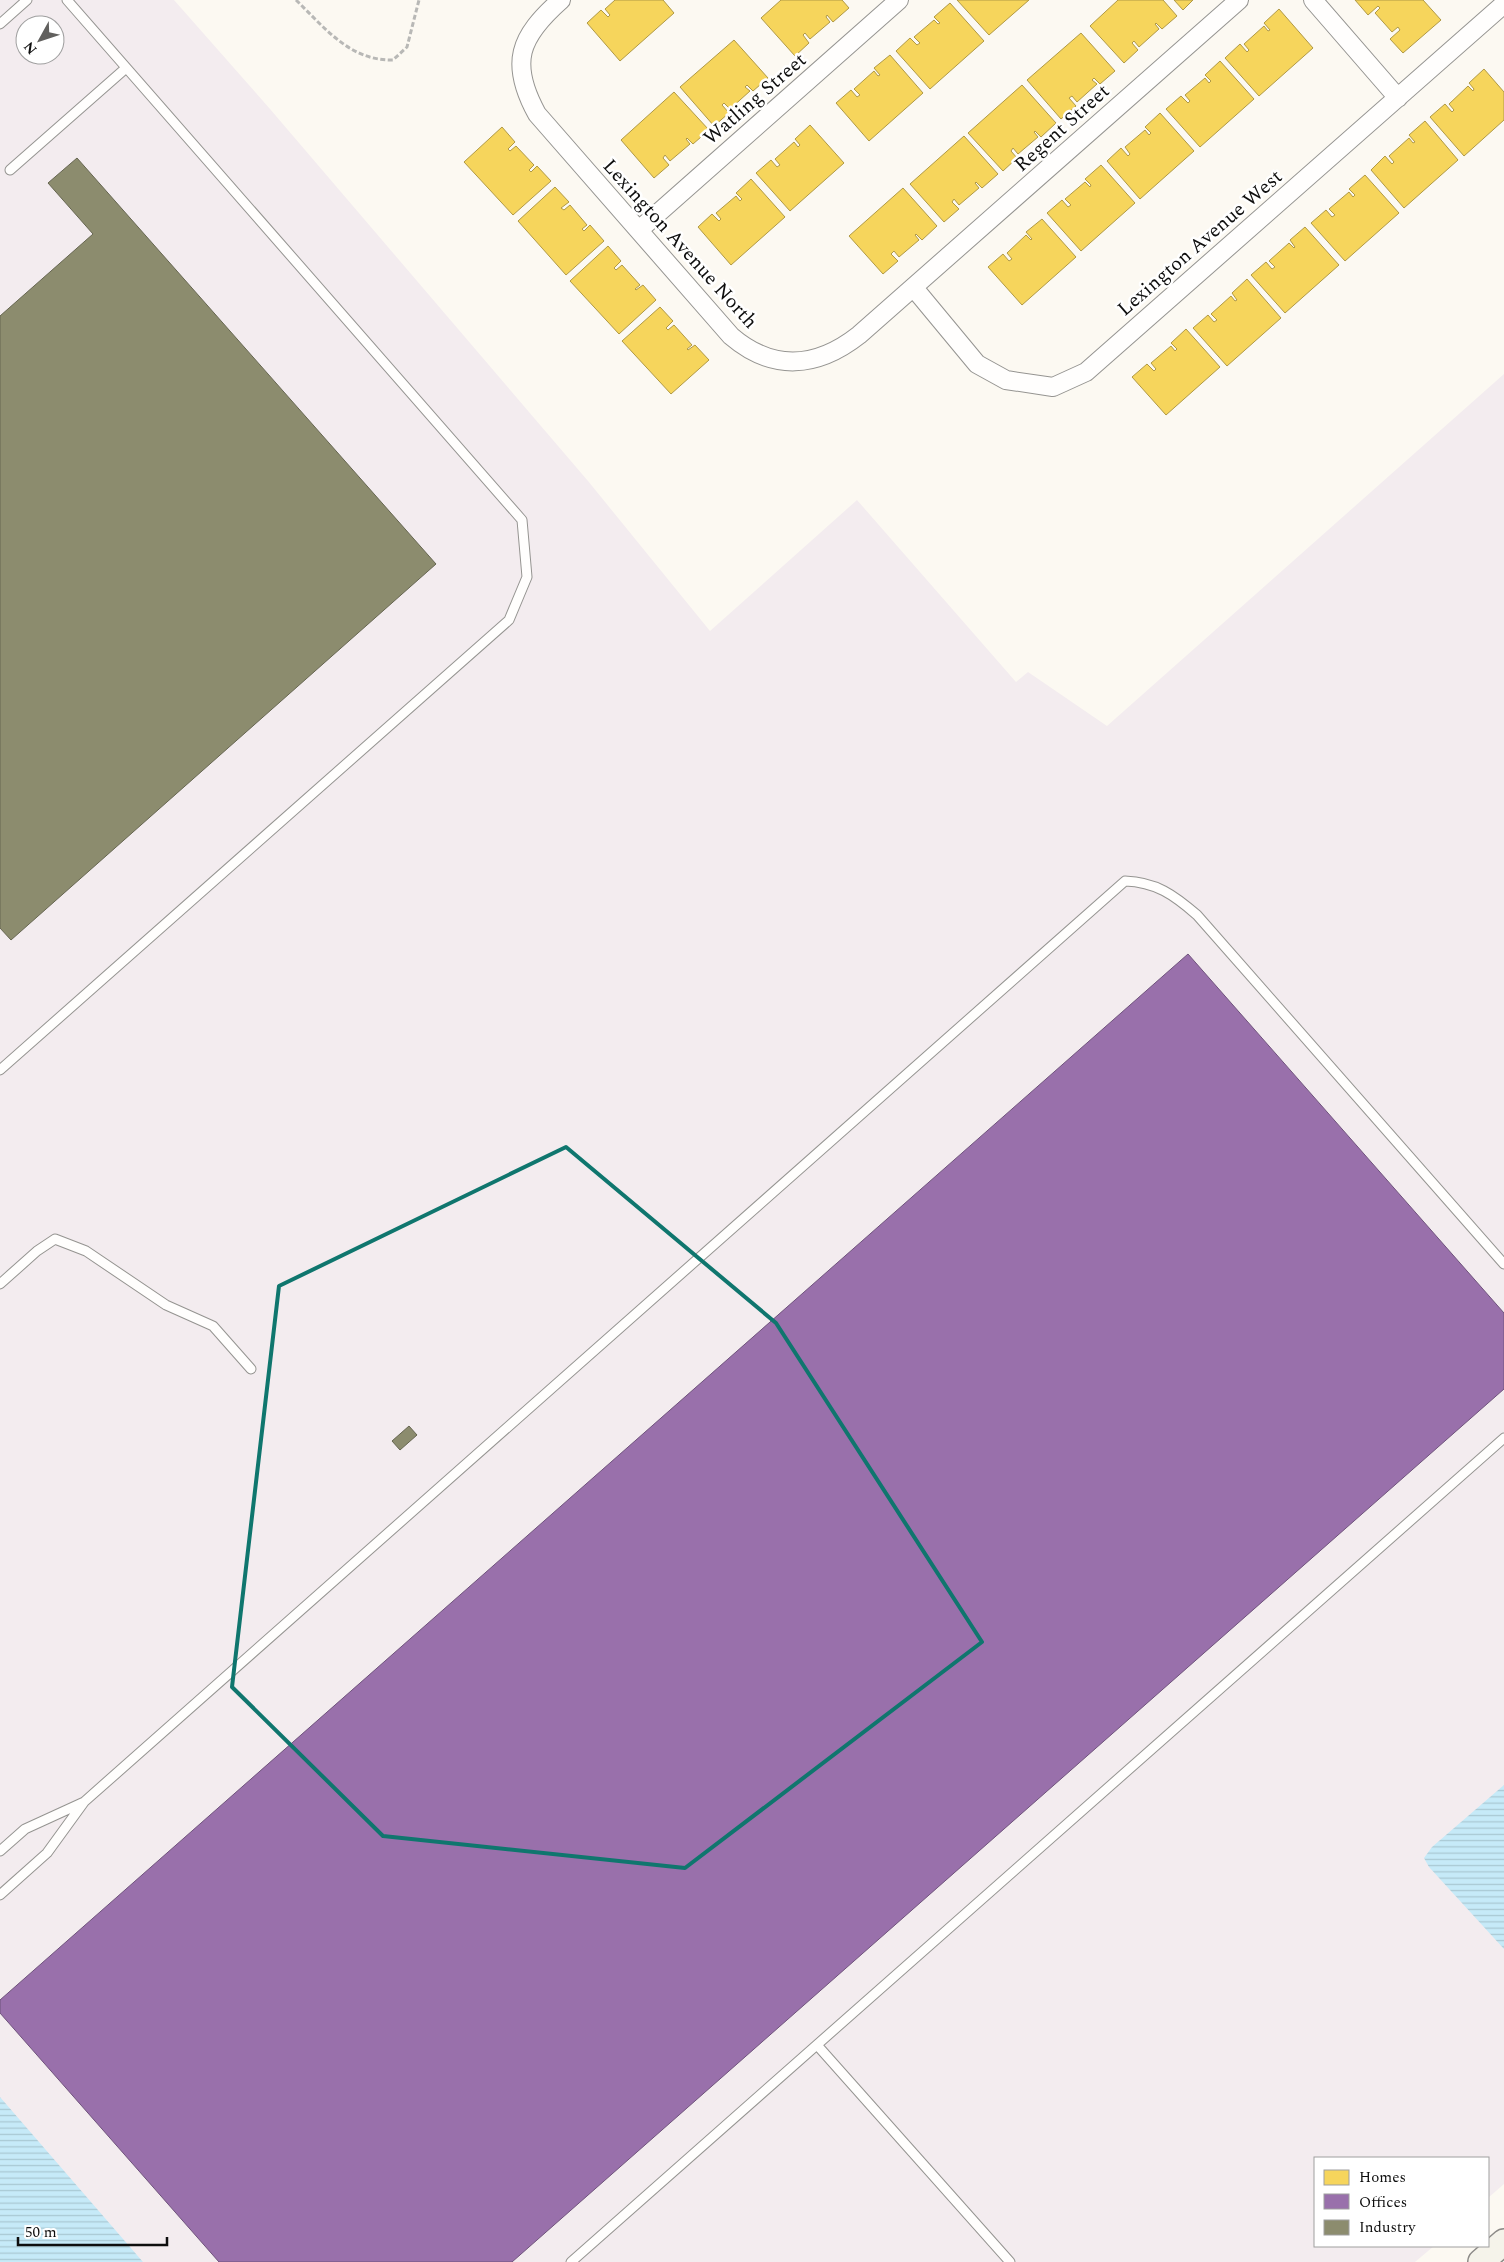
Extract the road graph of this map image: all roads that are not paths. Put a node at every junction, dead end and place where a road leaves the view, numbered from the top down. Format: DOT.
graph roads {
  1 [pos="27,0"];
  2 [pos="67,0"];
  3 [pos="561,0"];
  4 [pos="899,0"];
  5 [pos="1239,0"];
  6 [pos="1313,0"];
  7 [pos="1504,4"];
  8 [pos="0,24"];
  9 [pos="126,68"];
  10 [pos="1398,98"];
  11 [pos="10,170"];
  12 [pos="639,230"];
  13 [pos="914,288"];
  14 [pos="0,1070"];
  15 [pos="1504,1264"];
  16 [pos="0,1284"];
  17 [pos="251,1369"];
  18 [pos="1504,1438"];
  19 [pos="84,1802"];
  20 [pos="0,1851"];
  21 [pos="0,1895"];
  22 [pos="817,2045"];
  23 [pos="1504,2242"];
  24 [pos="571,2262"];
  25 [pos="1010,2262"];
  26 [pos="1481,2262"];
  1 -- 8 [label="lane"];
  2 -- 9 [label="lane"];
  3 -- 12 [label="street, Lexington Avenue North"];
  4 -- 12 [label="street, Watling Street"];
  5 -- 13 [label="street, Regent Street"];
  6 -- 10 [label="street"];
  7 -- 10 [label="street, Lexington Avenue West"];
  9 -- 11 [label="lane"];
  9 -- 14 [label="lane"];
  10 -- 13 [label="street, Lexington Avenue West"];
  12 -- 13 [label="street, Lexington Avenue North"];
  15 -- 19 [label="lane"];
  16 -- 17 [label="lane"];
  18 -- 22 [label="lane"];
  19 -- 20 [label="lane"];
  19 -- 21 [label="lane"];
  22 -- 24 [label="lane"];
  22 -- 25 [label="lane"];
  23 -- 26 [label="street"];
}
